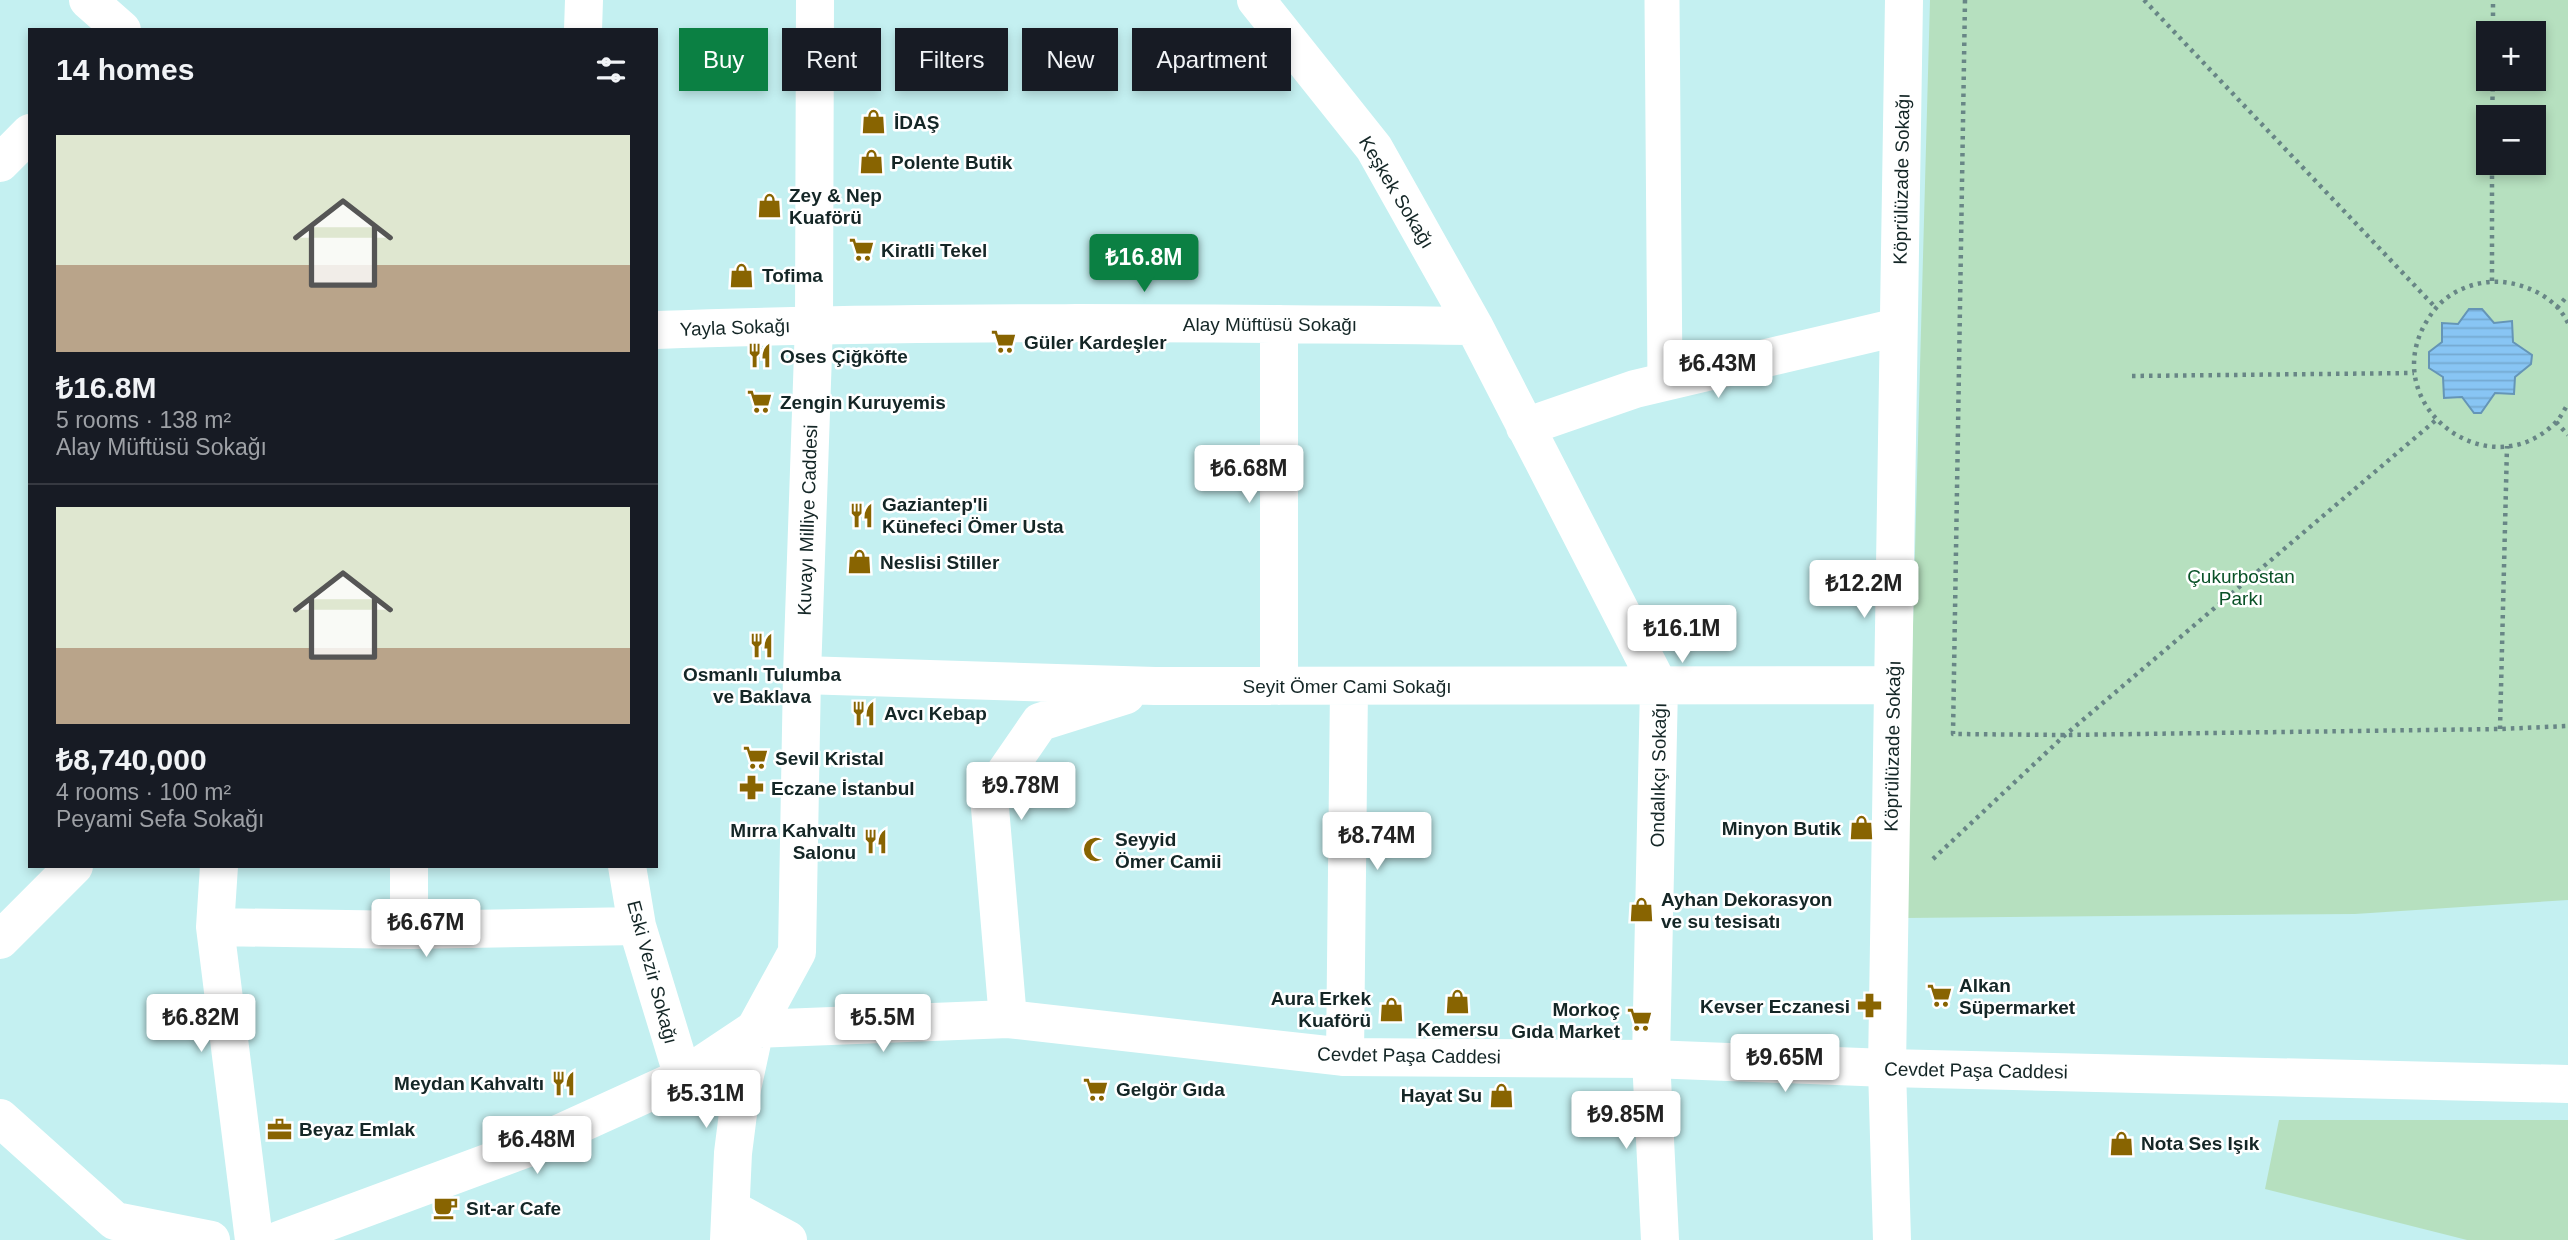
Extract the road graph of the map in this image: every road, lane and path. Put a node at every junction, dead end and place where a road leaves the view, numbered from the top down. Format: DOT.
graph roads {
  1 [pos="88,0"];
  2 [pos="584,0"];
  3 [pos="815,0"];
  4 [pos="1256,0"];
  5 [pos="1662,0"];
  6 [pos="1904,0"];
  7 [pos="1965,0"];
  8 [pos="2144,0"];
  9 [pos="2493,0"];
  10 [pos="2493,21"];
  11 [pos="120,28"];
  12 [pos="583,28"];
  13 [pos="28,135"];
  14 [pos="0,163"];
  15 [pos="2492,175"];
  16 [pos="2491,281"];
  17 [pos="2568,295"];
  18 [pos="2436,308"];
  19 [pos="2557,308"];
  20 [pos="2568,323"];
  21 [pos="814,324"];
  22 [pos="1279,324"];
  23 [pos="1474,326"];
  24 [pos="1898,327"];
  25 [pos="658,330"];
  26 [pos="2414,373"];
  27 [pos="2132,376"];
  28 [pos="1665,382"];
  29 [pos="2568,404"];
  30 [pos="2435,419"];
  31 [pos="2556,422"];
  32 [pos="1525,427"];
  33 [pos="2568,436"];
  34 [pos="2507,446"];
  35 [pos="802,675"];
  36 [pos="1893,685"];
  37 [pos="1155,686"];
  38 [pos="1279,686"];
  39 [pos="1349,686"];
  40 [pos="1660,686"];
  41 [pos="2568,726"];
  42 [pos="2500,729"];
  43 [pos="2065,735"];
  44 [pos="72,868"];
  45 [pos="219,868"];
  46 [pos="409,868"];
  47 [pos="627,868"];
  48 [pos="1889,900"];
  49 [pos="637,926"];
  50 [pos="215,928"];
  51 [pos="409,930"];
  52 [pos="0,940"];
  53 [pos="1008,1019"];
  54 [pos="755,1029"];
  55 [pos="1345,1057"];
  56 [pos="1651,1059"];
  57 [pos="1887,1068"];
  58 [pos="683,1077"];
  59 [pos="2568,1084"];
  60 [pos="0,1118"];
  61 [pos="730,1224"];
  62 [pos="211,1240"];
  63 [pos="254,1240"];
  64 [pos="279,1240"];
  65 [pos="788,1240"];
  66 [pos="1660,1240"];
  67 [pos="1892,1240"];
  1 -- 11 [label="street"];
  2 -- 12 [label="street"];
  3 -- 21 [label="street, Kuvayı Milliye Caddesi"];
  4 -- 23 [label="street, Keşkek Sokağı"];
  5 -- 28 [label="street"];
  6 -- 24 [label="street, Köprülüzade Sokağı"];
  7 -- 43 [label="path"];
  8 -- 18 [label="path"];
  9 -- 10 [label="path"];
  13 -- 14 [label="street"];
  15 -- 16 [label="path"];
  16 -- 18 [label="path"];
  16 -- 19 [label="path"];
  17 -- 19 [label="path"];
  18 -- 26 [label="path"];
  19 -- 20 [label="path"];
  21 -- 22 [label="street, Alay Müftüsü Sokağı"];
  21 -- 25 [label="street, Yayla Sokağı"];
  21 -- 35 [label="street, Kuvayı Milliye Caddesi"];
  22 -- 23 [label="street, Alay Müftüsü Sokağı"];
  22 -- 38 [label="street"];
  23 -- 32 [label="street, Ondalıkçı Sokağı"];
  24 -- 28 [label="street"];
  24 -- 36 [label="street, Köprülüzade Sokağı"];
  26 -- 27 [label="path"];
  26 -- 30 [label="path"];
  28 -- 32 [label="street"];
  29 -- 31 [label="path"];
  30 -- 34 [label="path"];
  30 -- 43 [label="path"];
  31 -- 33 [label="path"];
  31 -- 34 [label="path"];
  32 -- 40 [label="street, Ondalıkçı Sokağı"];
  34 -- 42 [label="path"];
  35 -- 37 [label="street, Seyit Ömer Cami Sokağı"];
  35 -- 54 [label="street, Kuvayı Milliye Caddesi"];
  36 -- 40 [label="street, Seyit Ömer Cami Sokağı"];
  36 -- 48 [label="street, Köprülüzade Sokağı"];
  37 -- 38 [label="street, Seyit Ömer Cami Sokağı"];
  37 -- 53 [label="street"];
  38 -- 39 [label="street, Seyit Ömer Cami Sokağı"];
  39 -- 40 [label="street, Seyit Ömer Cami Sokağı"];
  39 -- 55 [label="street"];
  40 -- 56 [label="street, Ondalıkçı Sokağı"];
  41 -- 42 [label="path"];
  42 -- 43 [label="path"];
  43 -- 48 [label="path"];
  44 -- 52 [label="street"];
  45 -- 50 [label="street"];
  46 -- 51 [label="street"];
  47 -- 49 [label="street, Eski Vezir Sokağı"];
  48 -- 57 [label="street, Köprülüzade Sokağı"];
  49 -- 51 [label="street"];
  49 -- 58 [label="street, Eski Vezir Sokağı"];
  50 -- 51 [label="street"];
  50 -- 63 [label="street"];
  53 -- 54 [label="street, Cevdet Paşa Caddesi"];
  53 -- 55 [label="street, Cevdet Paşa Caddesi"];
  54 -- 58 [label="street"];
  54 -- 61 [label="street"];
  55 -- 56 [label="street, Cevdet Paşa Caddesi"];
  56 -- 57 [label="street, Cevdet Paşa Caddesi"];
  56 -- 66 [label="street, Ondalıkçı Sokağı"];
  57 -- 59 [label="street, Cevdet Paşa Caddesi"];
  57 -- 67 [label="street, Köprülüzade Sokağı"];
  58 -- 64 [label="street"];
  60 -- 62 [label="street"];
  61 -- 65 [label="street"];
}
